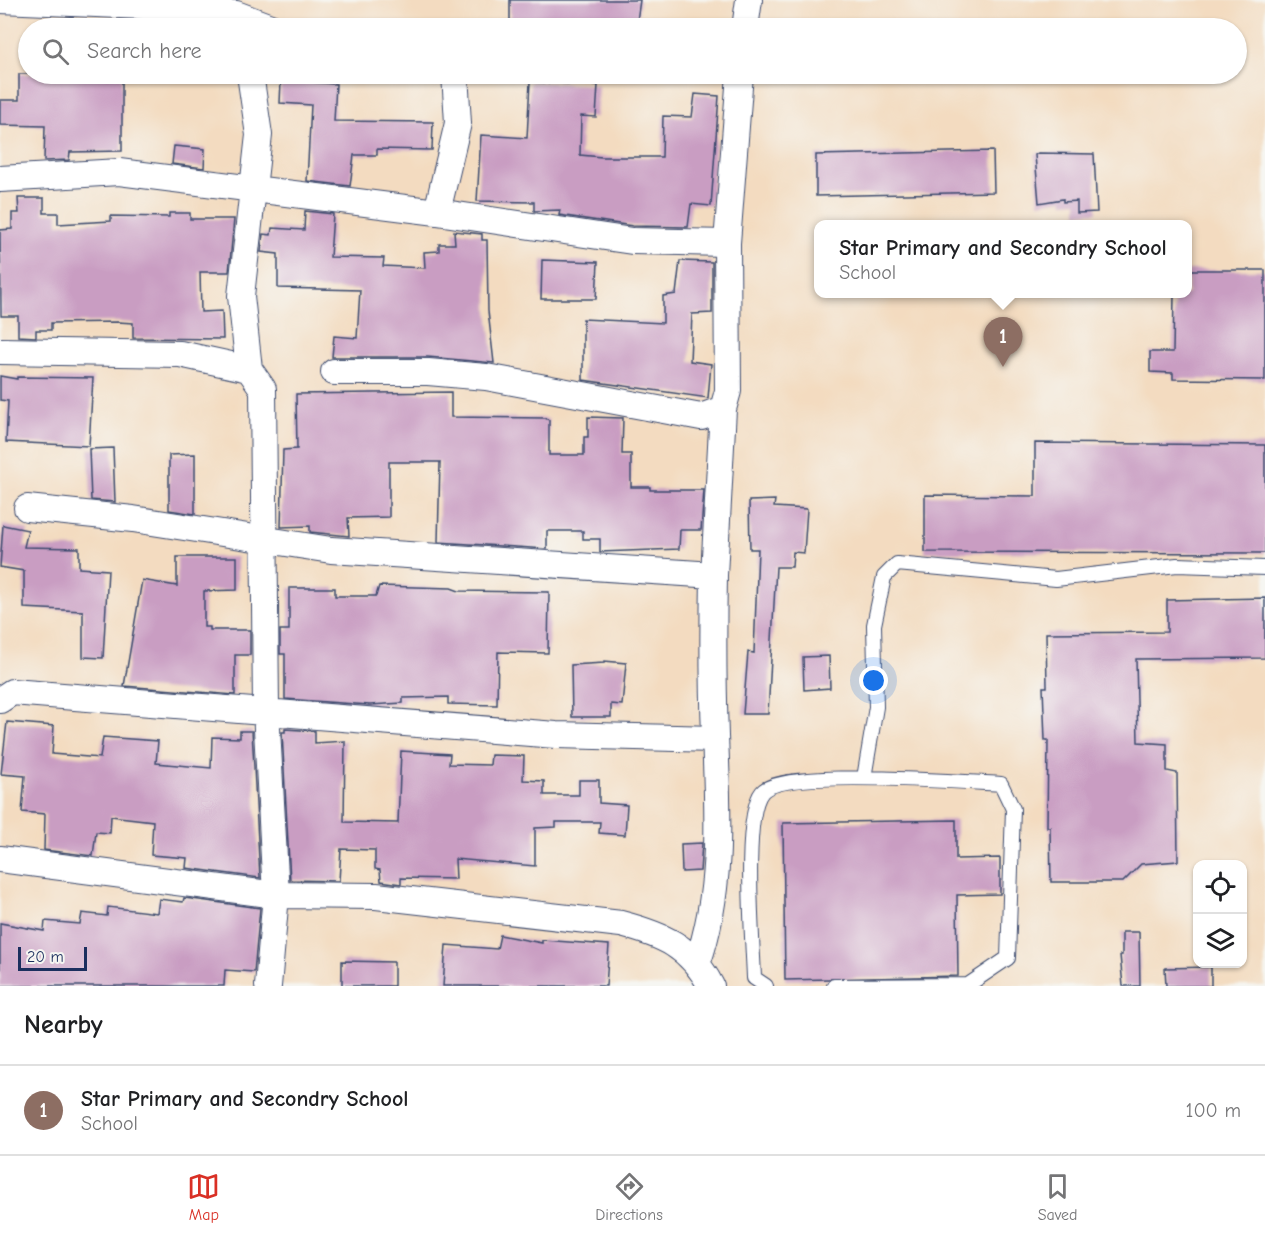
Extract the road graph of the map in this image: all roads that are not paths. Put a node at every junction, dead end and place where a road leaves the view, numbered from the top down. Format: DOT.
graph roads {
  1 [pos="0,0"];
  2 [pos="749,0"];
  3 [pos="238,14"];
  4 [pos="746,18"];
  5 [pos="251,84"];
  6 [pos="456,84"];
  7 [pos="739,84"];
  8 [pos="0,179"];
  9 [pos="255,188"];
  10 [pos="437,212"];
  11 [pos="728,243"];
  12 [pos="0,351"];
  13 [pos="249,369"];
  14 [pos="334,372"];
  15 [pos="723,409"];
  16 [pos="27,508"];
  17 [pos="265,542"];
  18 [pos="1265,568"];
  19 [pos="714,575"];
  20 [pos="0,700"];
  21 [pos="266,710"];
  22 [pos="715,739"];
  23 [pos="864,778"];
  24 [pos="0,859"];
  25 [pos="276,895"];
  26 [pos="697,964"];
  27 [pos="268,986"];
  28 [pos="711,986"];
  29 [pos="766,986"];
  30 [pos="834,986"];
  1 -- 3 [label="street"];
  2 -- 4 [label="street"];
  5 -- 9 [label="street"];
  6 -- 10 [label="street"];
  7 -- 11 [label="street"];
  8 -- 9 [label="street"];
  9 -- 10 [label="street"];
  9 -- 13 [label="street"];
  10 -- 11 [label="street"];
  11 -- 15 [label="street"];
  12 -- 13 [label="street"];
  13 -- 17 [label="street"];
  14 -- 15 [label="street"];
  15 -- 19 [label="street"];
  16 -- 17 [label="street"];
  17 -- 19 [label="street"];
  17 -- 21 [label="street"];
  18 -- 23 [label="lane"];
  19 -- 22 [label="street"];
  20 -- 21 [label="street"];
  21 -- 22 [label="street"];
  21 -- 25 [label="street"];
  22 -- 26 [label="street"];
  23 -- 29 [label="lane"];
  23 -- 30 [label="lane"];
  24 -- 25 [label="street"];
  25 -- 26 [label="street"];
  25 -- 27 [label="street"];
  26 -- 28 [label="street"];
}
